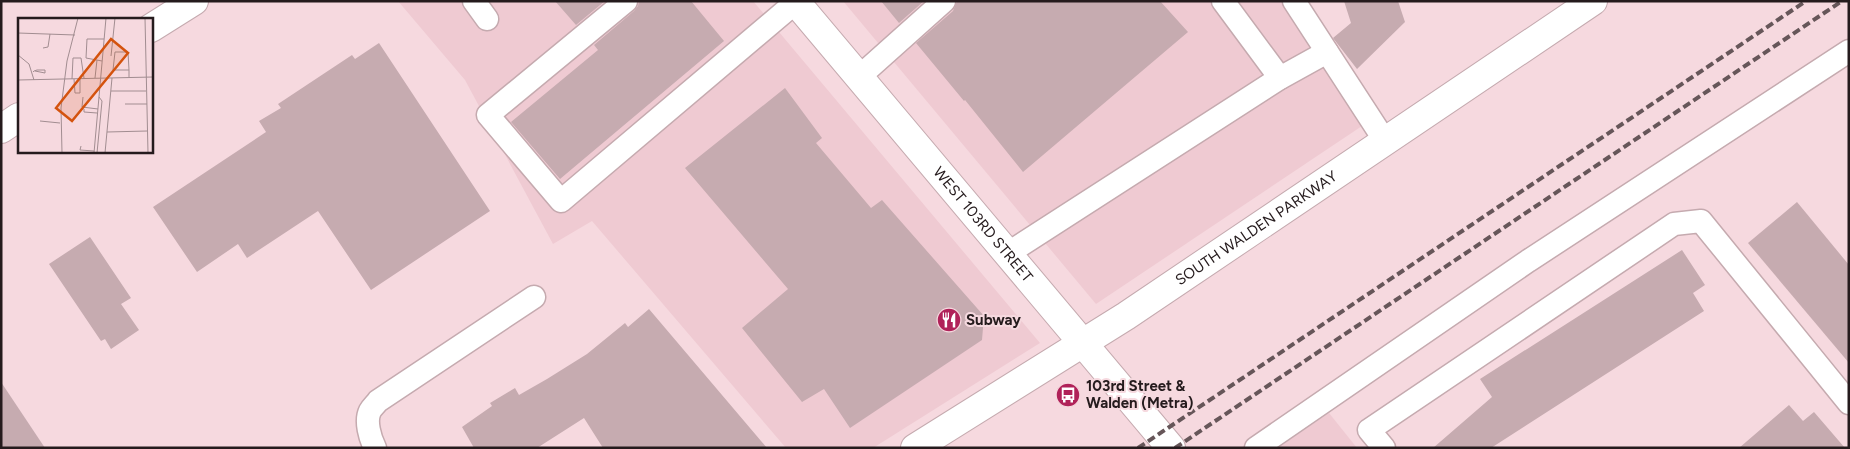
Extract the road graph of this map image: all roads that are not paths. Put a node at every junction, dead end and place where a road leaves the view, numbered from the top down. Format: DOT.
graph roads {
  1 [pos="194,1"];
  2 [pos="626,1"];
  3 [pos="944,1"];
  4 [pos="1224,1"];
  5 [pos="1294,1"];
  6 [pos="1593,1"];
  7 [pos="795,2"];
  8 [pos="152,27"];
  9 [pos="1849,51"];
  10 [pos="1327,52"];
  11 [pos="859,77"];
  12 [pos="1280,78"];
  13 [pos="18,118"];
  14 [pos="1,130"];
  15 [pos="1385,141"];
  16 [pos="1007,254"];
  17 [pos="534,297"];
  18 [pos="1083,343"];
  19 [pos="1849,403"];
  20 [pos="375,448"];
  21 [pos="915,448"];
  22 [pos="1171,448"];
  23 [pos="1256,448"];
  24 [pos="1384,448"];
  1 -- 8 [label="street"];
  2 -- 7 [label="lane"];
  3 -- 11 [label="lane"];
  4 -- 12 [label="lane"];
  5 -- 10 [label="lane"];
  6 -- 15 [label="street, SOUTH WALDEN PARKWAY"];
  7 -- 11 [label="street, WEST 103RD STREET"];
  9 -- 23 [label="lane"];
  10 -- 12 [label="lane"];
  10 -- 15 [label="lane"];
  11 -- 16 [label="street, WEST 103RD STREET"];
  12 -- 16 [label="lane"];
  13 -- 14 [label="street"];
  15 -- 18 [label="street, SOUTH WALDEN PARKWAY"];
  16 -- 18 [label="street, WEST 103RD STREET"];
  17 -- 20 [label="lane"];
  18 -- 21 [label="street, SOUTH WALDEN PARKWAY"];
  18 -- 22 [label="street, WEST 103RD STREET"];
  19 -- 24 [label="lane"];
}
